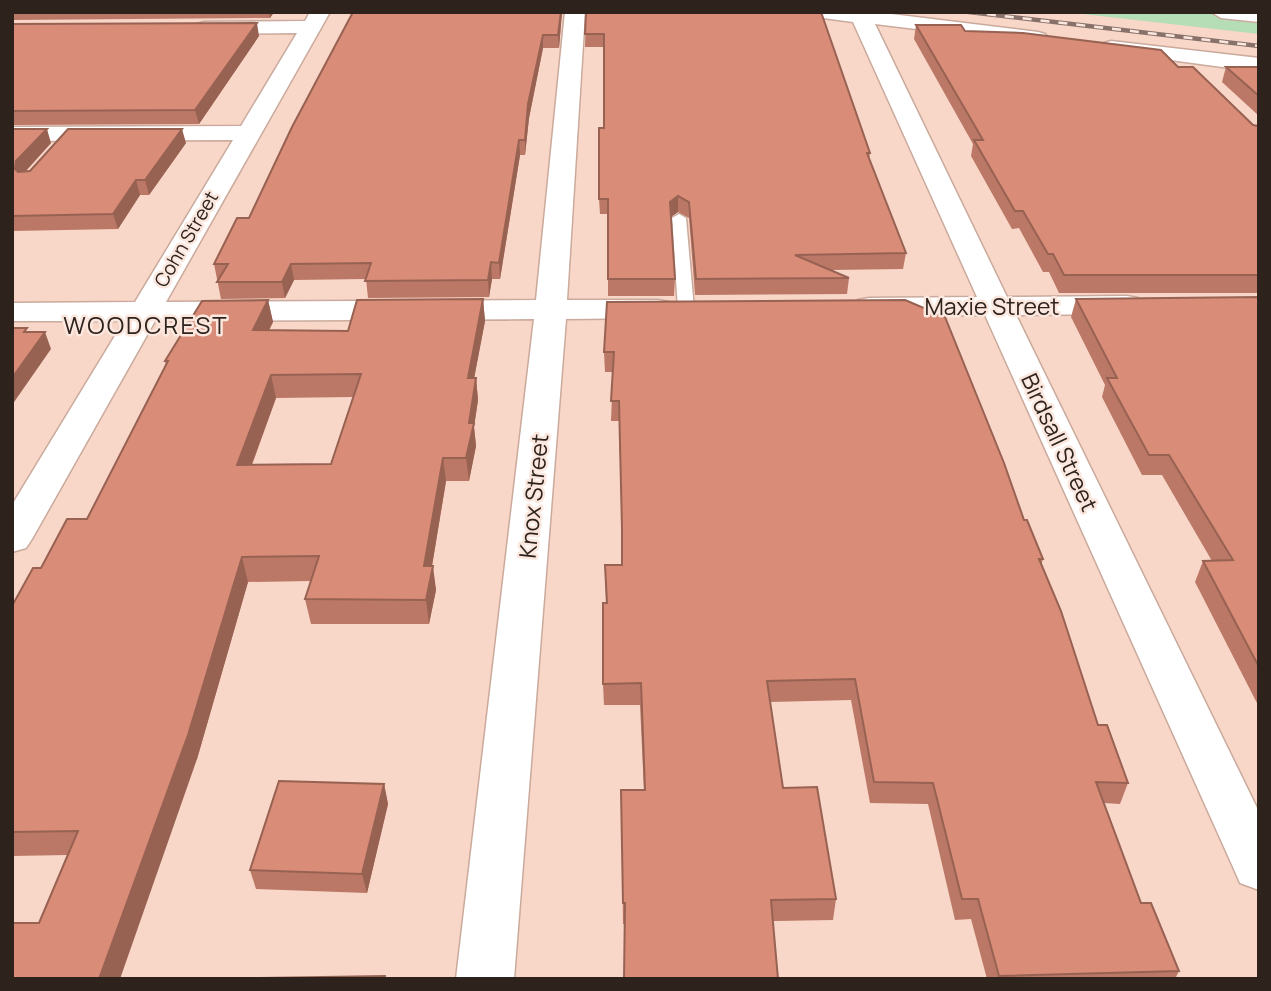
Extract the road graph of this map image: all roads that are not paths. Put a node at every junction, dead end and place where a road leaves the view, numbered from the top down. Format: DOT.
graph roads {
  1 [pos="575,12"];
  2 [pos="823,12"];
  3 [pos="1221,12"];
  4 [pos="1259,16"];
  5 [pos="861,17"];
  6 [pos="315,20"];
  7 [pos="188,28"];
  8 [pos="1054,40"];
  9 [pos="1095,45"];
  10 [pos="1177,55"];
  11 [pos="1259,65"];
  12 [pos="1205,82"];
  13 [pos="248,133"];
  14 [pos="12,134"];
  15 [pos="679,218"];
  16 [pos="996,305"];
  17 [pos="1162,305"];
  18 [pos="835,307"];
  19 [pos="700,308"];
  20 [pos="551,310"];
  21 [pos="144,311"];
  22 [pos="12,312"];
  23 [pos="12,539"];
  24 [pos="1259,867"];
  25 [pos="485,979"];
  1 -- 20 [label="street, Knox Street"];
  2 -- 5 [label="street"];
  3 -- 4 [label="street"];
  5 -- 8 [label="street"];
  5 -- 16 [label="street, Birdsall Street"];
  6 -- 7 [label="street"];
  6 -- 13 [label="street, Cohn Street"];
  9 -- 10 [label="street"];
  10 -- 11 [label="street"];
  10 -- 12 [label="street"];
  13 -- 14 [label="street"];
  13 -- 21 [label="street, Cohn Street"];
  15 -- 19 [label="lane"];
  16 -- 17 [label="street, Maxie Street"];
  16 -- 18 [label="street, Maxie Street"];
  16 -- 24 [label="street, Birdsall Street"];
  19 -- 20 [label="street"];
  20 -- 21 [label="street"];
  20 -- 25 [label="street, Knox Street"];
  21 -- 22 [label="street"];
  21 -- 23 [label="street, Cohn Street"];
}
